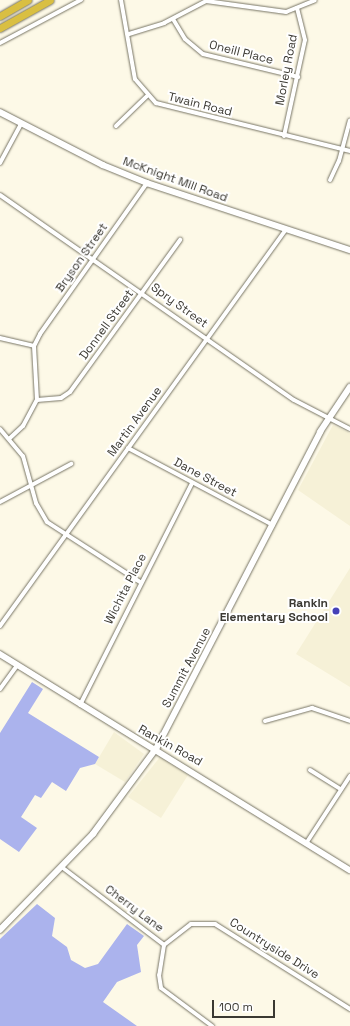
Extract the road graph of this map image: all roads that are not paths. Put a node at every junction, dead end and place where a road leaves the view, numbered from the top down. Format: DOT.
graph roads {
  1 [pos="28,0"];
  2 [pos="50,0"];
  3 [pos="81,0"];
  4 [pos="121,0"];
  5 [pos="315,0"];
  6 [pos="297,8"];
  7 [pos="0,16"];
  8 [pos="173,19"];
  9 [pos="0,28"];
  10 [pos="129,34"];
  11 [pos="0,43"];
  12 [pos="298,77"];
  13 [pos="147,96"];
  14 [pos="0,112"];
  15 [pos="350,120"];
  16 [pos="21,124"];
  17 [pos="116,126"];
  18 [pos="284,136"];
  19 [pos="342,150"];
  20 [pos="350,151"];
  21 [pos="0,163"];
  22 [pos="330,180"];
  23 [pos="147,183"];
  24 [pos="0,195"];
  25 [pos="286,230"];
  26 [pos="180,240"];
  27 [pos="350,250"];
  28 [pos="95,258"];
  29 [pos="142,292"];
  30 [pos="0,338"];
  31 [pos="208,338"];
  32 [pos="34,346"];
  33 [pos="350,387"];
  34 [pos="37,400"];
  35 [pos="328,418"];
  36 [pos="350,428"];
  37 [pos="0,429"];
  38 [pos="10,438"];
  39 [pos="128,448"];
  40 [pos="71,464"];
  41 [pos="192,482"];
  42 [pos="32,484"];
  43 [pos="0,502"];
  44 [pos="273,526"];
  45 [pos="64,536"];
  46 [pos="140,582"];
  47 [pos="0,626"];
  48 [pos="0,654"];
  49 [pos="17,666"];
  50 [pos="0,689"];
  51 [pos="80,705"];
  52 [pos="350,720"];
  53 [pos="265,721"];
  54 [pos="156,749"];
  55 [pos="310,770"];
  56 [pos="350,776"];
  57 [pos="340,789"];
  58 [pos="307,842"];
  59 [pos="62,868"];
  60 [pos="350,870"];
  61 [pos="0,930"];
  62 [pos="164,944"];
  63 [pos="350,1009"];
  64 [pos="212,1026"];
  1 -- 7 [label="highway"];
  2 -- 9 [label="highway"];
  3 -- 11 [label="street"];
  4 -- 10 [label="street, Twain Road"];
  5 -- 6 [label="street"];
  6 -- 8 [label="street"];
  6 -- 12 [label="street, Morley Road"];
  8 -- 10 [label="street"];
  8 -- 12 [label="street, Oneill Place"];
  10 -- 13 [label="street, Twain Road"];
  12 -- 18 [label="street, Morley Road"];
  13 -- 17 [label="street"];
  13 -- 18 [label="street, Twain Road"];
  14 -- 16 [label="street, McKnight Mill Road"];
  15 -- 19 [label="street"];
  16 -- 21 [label="street"];
  16 -- 23 [label="street, McKnight Mill Road"];
  18 -- 19 [label="street, Twain Road"];
  19 -- 20 [label="street, Twain Road"];
  19 -- 22 [label="street"];
  23 -- 25 [label="street, McKnight Mill Road"];
  23 -- 28 [label="street, Bryson Street"];
  24 -- 28 [label="street, Spry Street"];
  25 -- 27 [label="street, McKnight Mill Road"];
  25 -- 31 [label="street, Martin Avenue"];
  26 -- 29 [label="street, Donnell Street"];
  28 -- 29 [label="street, Spry Street"];
  28 -- 32 [label="street, Bryson Street"];
  29 -- 31 [label="street, Spry Street"];
  29 -- 34 [label="street, Donnell Street"];
  30 -- 32 [label="street"];
  31 -- 35 [label="street, Spry Street"];
  31 -- 39 [label="street, Martin Avenue"];
  32 -- 34 [label="street"];
  33 -- 35 [label="street, Summit Avenue"];
  34 -- 38 [label="street"];
  35 -- 36 [label="street, Spry Street"];
  35 -- 44 [label="street, Summit Avenue"];
  37 -- 38 [label="street"];
  38 -- 42 [label="street"];
  39 -- 41 [label="street, Dane Street"];
  39 -- 45 [label="street, Martin Avenue"];
  40 -- 42 [label="street"];
  41 -- 44 [label="street, Dane Street"];
  41 -- 46 [label="street, Wichita Place"];
  42 -- 43 [label="street"];
  42 -- 45 [label="street"];
  44 -- 54 [label="street, Summit Avenue"];
  45 -- 46 [label="street"];
  45 -- 47 [label="street, Martin Avenue"];
  46 -- 51 [label="street, Wichita Place"];
  48 -- 49 [label="street, Rankin Road"];
  49 -- 50 [label="street"];
  49 -- 51 [label="street, Rankin Road"];
  51 -- 54 [label="street, Rankin Road"];
  52 -- 53 [label="street"];
  54 -- 58 [label="street, Rankin Road"];
  54 -- 59 [label="street, Summit Avenue"];
  55 -- 57 [label="street"];
  56 -- 57 [label="street"];
  57 -- 58 [label="street"];
  58 -- 60 [label="street, Rankin Road"];
  59 -- 61 [label="street, Summit Avenue"];
  59 -- 62 [label="street, Cherry Lane"];
  62 -- 63 [label="street, Countryside Drive"];
  62 -- 64 [label="street, Cherry Lane"];
}
